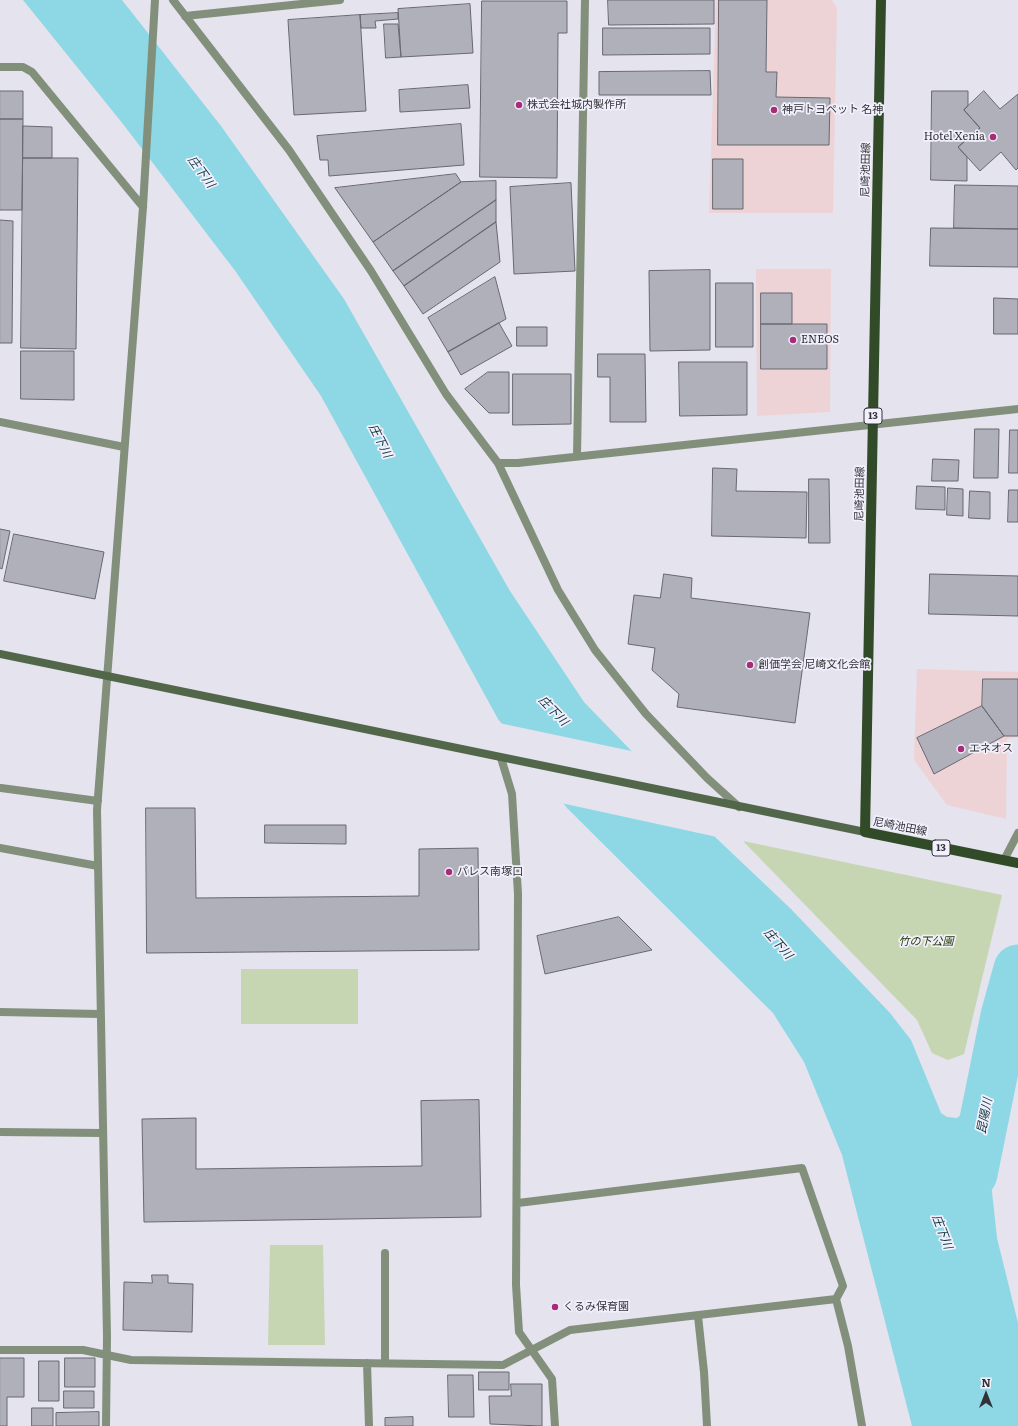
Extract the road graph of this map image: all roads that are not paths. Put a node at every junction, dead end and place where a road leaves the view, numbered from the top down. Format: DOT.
graph roads {
  1 [pos="156,0"];
  2 [pos="173,0"];
  3 [pos="340,0"];
  4 [pos="585,0"];
  5 [pos="881,0"];
  6 [pos="185,16"];
  7 [pos="0,67"];
  8 [pos="143,207"];
  9 [pos="1018,409"];
  10 [pos="0,422"];
  11 [pos="873,424"];
  12 [pos="124,447"];
  13 [pos="577,456"];
  14 [pos="498,463"];
  15 [pos="0,654"];
  16 [pos="106,675"];
  17 [pos="506,759"];
  18 [pos="1,788"];
  19 [pos="98,801"];
  20 [pos="739,807"];
  21 [pos="865,832"];
  22 [pos="1018,834"];
  23 [pos="0,848"];
  24 [pos="1004,860"];
  25 [pos="1018,863"];
  26 [pos="98,866"];
  27 [pos="0,1012"];
  28 [pos="100,1014"];
  29 [pos="0,1132"];
  30 [pos="103,1133"];
  31 [pos="518,1203"];
  32 [pos="385,1253"];
  33 [pos="836,1299"];
  34 [pos="698,1316"];
  35 [pos="0,1350"];
  36 [pos="532,1350"];
  37 [pos="107,1355"];
  38 [pos="367,1363"];
  39 [pos="385,1363"];
  40 [pos="106,1426"];
  41 [pos="369,1426"];
  42 [pos="555,1426"];
  43 [pos="707,1426"];
  44 [pos="862,1426"];
  1 -- 8 [label="street"];
  2 -- 6 [label="street"];
  3 -- 6 [label="street"];
  4 -- 13 [label="street"];
  5 -- 11 [label="main road, 尼崎池田線 / 13"];
  6 -- 14 [label="street"];
  7 -- 8 [label="street"];
  8 -- 12 [label="street"];
  9 -- 11 [label="street"];
  10 -- 12 [label="street"];
  11 -- 13 [label="street"];
  11 -- 21 [label="main road, 尼崎池田線 / 13"];
  12 -- 16 [label="street"];
  13 -- 14 [label="street"];
  14 -- 20 [label="street"];
  15 -- 16 [label="street"];
  16 -- 17 [label="street"];
  16 -- 19 [label="street"];
  17 -- 20 [label="street"];
  17 -- 31 [label="street"];
  18 -- 19 [label="street"];
  19 -- 26 [label="street"];
  20 -- 21 [label="street"];
  21 -- 24 [label="main road, 尼崎池田線 / 13"];
  22 -- 24 [label="street"];
  23 -- 26 [label="street"];
  24 -- 25 [label="main road, 尼崎池田線 / 13"];
  26 -- 28 [label="street"];
  27 -- 28 [label="street"];
  28 -- 30 [label="street"];
  29 -- 30 [label="street"];
  30 -- 37 [label="street"];
  31 -- 33 [label="street"];
  31 -- 36 [label="street"];
  32 -- 39 [label="street"];
  33 -- 34 [label="street"];
  33 -- 44 [label="street"];
  34 -- 36 [label="street"];
  34 -- 43 [label="street"];
  35 -- 37 [label="street"];
  36 -- 39 [label="street"];
  36 -- 42 [label="street"];
  37 -- 38 [label="street"];
  37 -- 40 [label="street"];
  38 -- 39 [label="street"];
  38 -- 41 [label="street"];
}
